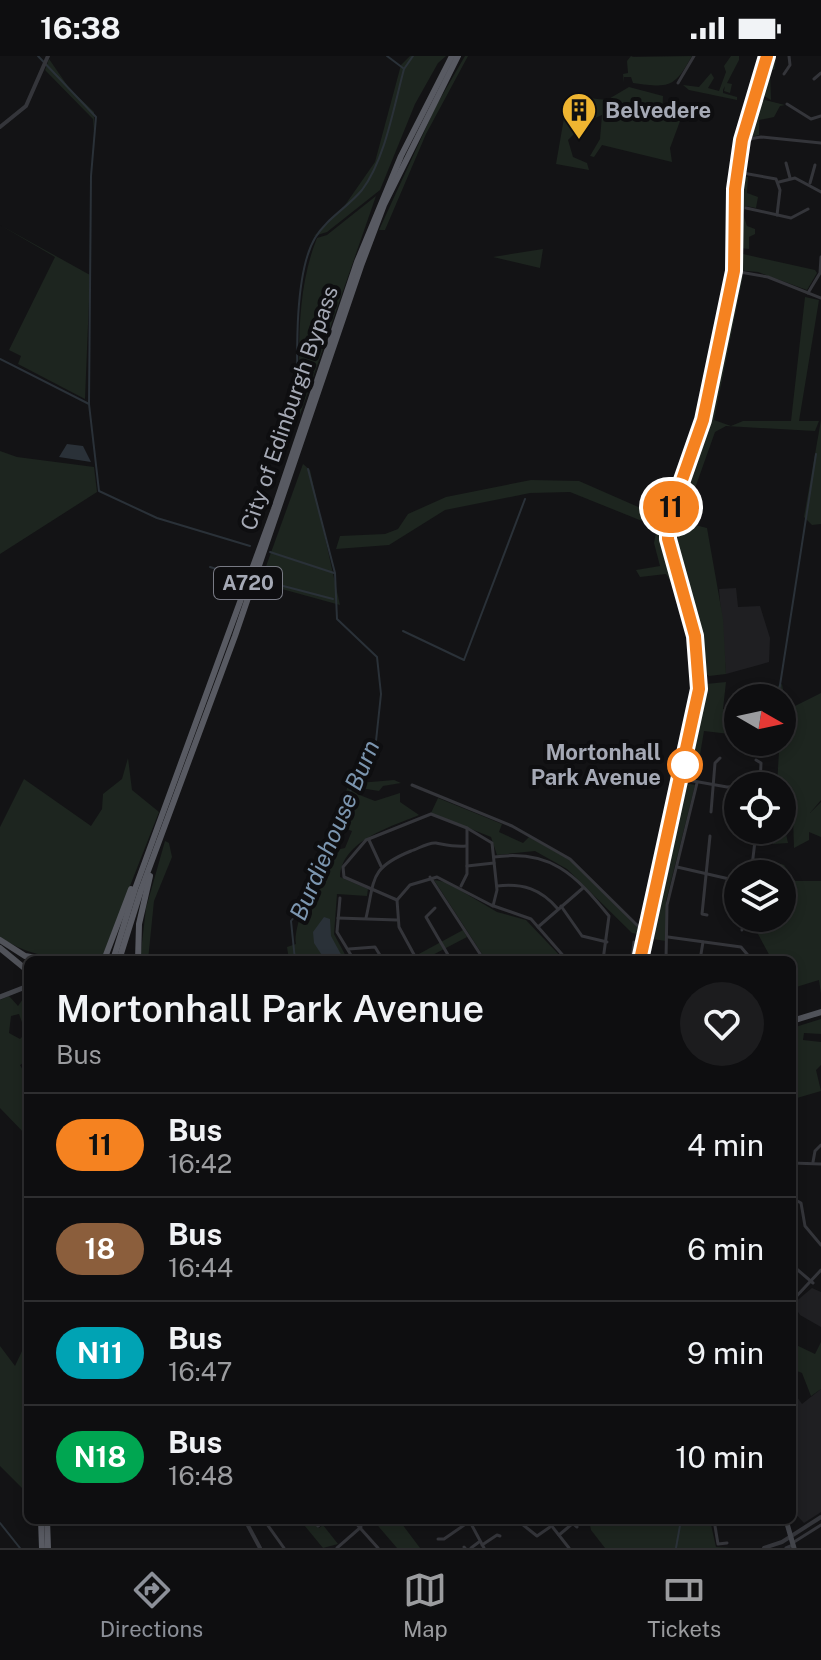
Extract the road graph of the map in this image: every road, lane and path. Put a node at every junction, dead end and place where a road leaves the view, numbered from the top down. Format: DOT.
graph roads {
  1 [pos="455,56"];
  2 [pos="694,56"];
  3 [pos="767,56"];
  4 [pos="789,56"];
  5 [pos="46,60"];
  6 [pos="821,73"];
  7 [pos="784,74"];
  8 [pos="814,79"];
  9 [pos="678,83"];
  10 [pos="787,104"];
  11 [pos="821,116"];
  12 [pos="0,127"];
  13 [pos="742,140"];
  14 [pos="821,143"];
  15 [pos="789,166"];
  16 [pos="814,167"];
  17 [pos="737,172"];
  18 [pos="790,178"];
  19 [pos="779,182"];
  20 [pos="810,183"];
  21 [pos="821,192"];
  22 [pos="807,213"];
  23 [pos="749,214"];
  24 [pos="777,215"];
  25 [pos="821,257"];
  26 [pos="734,271"];
  27 [pos="808,293"];
  28 [pos="821,298"];
  29 [pos="720,758"];
  30 [pos="756,760"];
  31 [pos="761,772"];
  32 [pos="682,779"];
  33 [pos="697,783"];
  34 [pos="412,785"];
  35 [pos="715,786"];
  36 [pos="724,786"];
  37 [pos="172,789"];
  38 [pos="171,808"];
  39 [pos="711,812"];
  40 [pos="467,828"];
  41 [pos="710,836"];
  42 [pos="368,839"];
  43 [pos="466,846"];
  44 [pos="494,857"];
  45 [pos="494,863"];
  46 [pos="381,866"];
  47 [pos="467,866"];
  48 [pos="677,867"];
  49 [pos="707,872"];
  50 [pos="430,877"];
  51 [pos="724,877"];
  52 [pos="497,886"];
  53 [pos="460,887"];
  54 [pos="370,888"];
  55 [pos="583,888"];
  56 [pos="340,898"];
  57 [pos="397,900"];
  58 [pos="493,906"];
  59 [pos="435,908"];
  60 [pos="560,908"];
  61 [pos="707,915"];
  62 [pos="338,918"];
  63 [pos="366,918"];
  64 [pos="397,920"];
  65 [pos="538,927"];
  66 [pos="646,934"];
  67 [pos="668,937"];
  68 [pos="0,940"];
  69 [pos="607,942"];
  70 [pos="634,942"];
  71 [pos="703,942"];
  72 [pos="0,948"];
  73 [pos="349,949"];
  74 [pos="25,956"];
  75 [pos="106,956"];
  76 [pos="117,956"];
  77 [pos="117,956"];
  78 [pos="138,956"];
  79 [pos="352,956"];
  80 [pos="381,956"];
  81 [pos="415,956"];
  82 [pos="449,956"];
  83 [pos="481,956"];
  84 [pos="563,956"];
  85 [pos="604,956"];
  86 [pos="632,956"];
  87 [pos="641,956"];
  88 [pos="666,956"];
  89 [pos="701,956"];
  90 [pos="749,956"];
  91 [pos="24,968"];
  92 [pos="24,988"];
  93 [pos="0,997"];
  94 [pos="821,1012"];
  95 [pos="796,1020"];
  96 [pos="821,1145"];
  97 [pos="796,1163"];
  98 [pos="813,1164"];
  99 [pos="821,1164"];
  100 [pos="796,1200"];
  101 [pos="821,1245"];
  102 [pos="796,1268"];
  103 [pos="821,1270"];
  104 [pos="813,1283"];
  105 [pos="796,1298"];
  106 [pos="821,1517"];
  107 [pos="44,1524"];
  108 [pos="247,1524"];
  109 [pos="267,1524"];
  110 [pos="358,1524"];
  111 [pos="464,1524"];
  112 [pos="471,1524"];
  113 [pos="522,1524"];
  114 [pos="549,1524"];
  115 [pos="573,1524"];
  116 [pos="715,1524"];
  117 [pos="821,1525"];
  118 [pos="361,1527"];
  119 [pos="550,1527"];
  120 [pos="498,1534"];
  121 [pos="559,1535"];
  122 [pos="438,1539"];
  123 [pos="444,1539"];
  124 [pos="727,1543"];
  125 [pos="793,1543"];
  126 [pos="482,1545"];
  127 [pos="444,1546"];
  128 [pos="570,1547"];
  129 [pos="45,1548"];
  130 [pos="260,1548"];
  131 [pos="284,1548"];
  132 [pos="337,1548"];
  133 [pos="378,1548"];
  134 [pos="471,1548"];
  135 [pos="764,1548"];
  136 [pos="786,1548"];
  1 -- 37 [label="highway, City of Edinburgh Bypass / A720"];
  1 -- 38 [label="highway, City of Edinburgh Bypass / A720"];
  2 -- 9 [label="street"];
  3 -- 13 [label="main road"];
  4 -- 7 [label="street"];
  5 -- 12 [label="street"];
  6 -- 8 [label="street"];
  10 -- 11 [label="street"];
  13 -- 14 [label="street"];
  13 -- 17 [label="main road"];
  15 -- 18 [label="street"];
  16 -- 20 [label="street"];
  17 -- 19 [label="street"];
  17 -- 26 [label="main road"];
  18 -- 19 [label="street"];
  18 -- 20 [label="street"];
  19 -- 24 [label="street"];
  20 -- 21 [label="street"];
  22 -- 24 [label="street"];
  23 -- 24 [label="street"];
  25 -- 27 [label="street"];
  26 -- 27 [label="street"];
  26 -- 32 [label="main road"];
  27 -- 28 [label="street"];
  29 -- 35 [label="street"];
  30 -- 31 [label="street"];
  32 -- 33 [label="street"];
  32 -- 66 [label="main road"];
  33 -- 35 [label="street"];
  33 -- 48 [label="street"];
  34 -- 66 [label="street"];
  35 -- 36 [label="street"];
  35 -- 39 [label="street"];
  37 -- 75 [label="highway"];
  37 -- 76 [label="highway, City of Edinburgh Bypass / A720"];
  38 -- 77 [label="highway, City of Edinburgh Bypass / A720"];
  38 -- 78 [label="highway"];
  40 -- 42 [label="street"];
  40 -- 43 [label="street"];
  40 -- 44 [label="street"];
  41 -- 49 [label="street"];
  42 -- 46 [label="street"];
  42 -- 54 [label="street"];
  43 -- 46 [label="street"];
  43 -- 47 [label="street"];
  44 -- 45 [label="street"];
  44 -- 55 [label="street"];
  45 -- 47 [label="street"];
  45 -- 52 [label="street"];
  46 -- 54 [label="street"];
  47 -- 53 [label="street"];
  48 -- 49 [label="street"];
  48 -- 67 [label="street"];
  49 -- 51 [label="street"];
  49 -- 61 [label="street"];
  50 -- 53 [label="street"];
  50 -- 57 [label="street"];
  50 -- 83 [label="street"];
  52 -- 58 [label="street"];
  52 -- 60 [label="street"];
  53 -- 58 [label="street"];
  54 -- 57 [label="street"];
  54 -- 63 [label="street"];
  55 -- 60 [label="street"];
  55 -- 69 [label="street"];
  56 -- 62 [label="street"];
  57 -- 64 [label="street"];
  58 -- 65 [label="street"];
  59 -- 82 [label="street"];
  60 -- 65 [label="street"];
  60 -- 69 [label="street"];
  62 -- 63 [label="street"];
  62 -- 73 [label="street"];
  63 -- 64 [label="street"];
  64 -- 81 [label="street"];
  65 -- 84 [label="street"];
  66 -- 87 [label="main road"];
  67 -- 71 [label="street"];
  67 -- 88 [label="street"];
  68 -- 74 [label="main road"];
  69 -- 85 [label="street"];
  70 -- 86 [label="street"];
  71 -- 89 [label="street"];
  71 -- 90 [label="street"];
  72 -- 91 [label="main road"];
  73 -- 79 [label="street"];
  73 -- 80 [label="street"];
  92 -- 93 [label="main road"];
  94 -- 95 [label="main road"];
  96 -- 98 [label="street"];
  97 -- 98 [label="street"];
  98 -- 99 [label="street"];
  100 -- 101 [label="street"];
  102 -- 104 [label="street"];
  103 -- 104 [label="street"];
  104 -- 105 [label="street"];
  106 -- 125 [label="street"];
  107 -- 129 [label="highway"];
  108 -- 130 [label="street"];
  109 -- 131 [label="street"];
  110 -- 118 [label="street"];
  111 -- 123 [label="street"];
  112 -- 126 [label="street"];
  113 -- 119 [label="street"];
  114 -- 119 [label="street"];
  115 -- 121 [label="street"];
  116 -- 124 [label="street"];
  117 -- 125 [label="street"];
  118 -- 132 [label="street"];
  118 -- 133 [label="street"];
  119 -- 121 [label="street"];
  120 -- 126 [label="street"];
  121 -- 128 [label="street"];
  122 -- 123 [label="street"];
  123 -- 127 [label="street"];
  125 -- 135 [label="street"];
  125 -- 136 [label="street"];
  126 -- 134 [label="street"];
}
